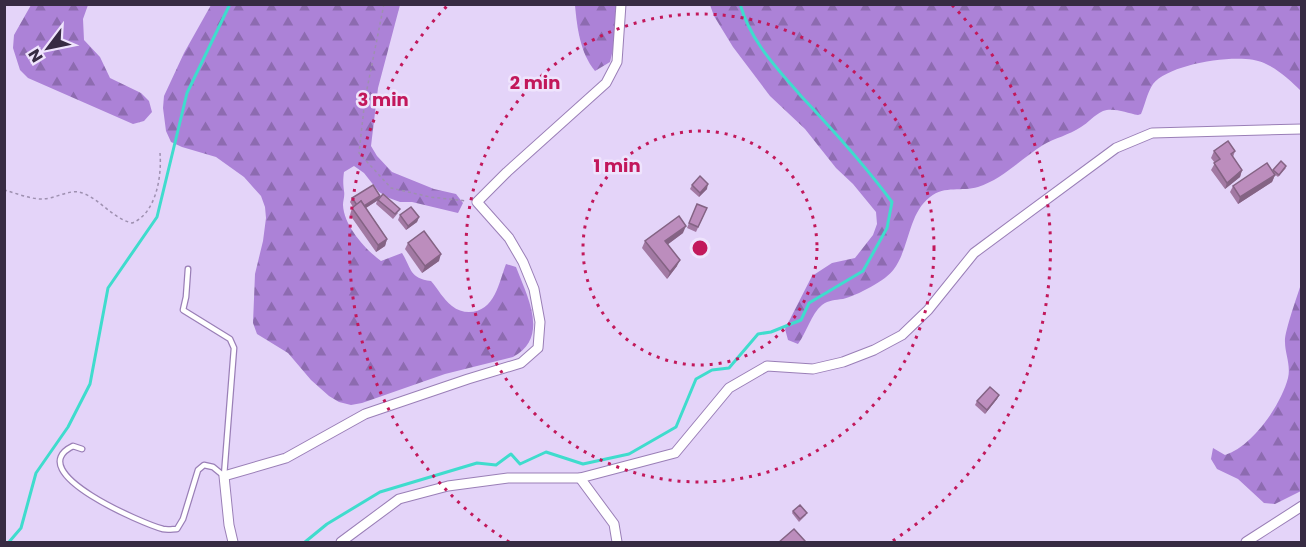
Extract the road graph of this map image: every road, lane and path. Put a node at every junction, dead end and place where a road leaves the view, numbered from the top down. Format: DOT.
graph roads {
  1 [pos="384,4"];
  2 [pos="621,4"];
  3 [pos="1302,129"];
  4 [pos="160,153"];
  5 [pos="4,190"];
  6 [pos="477,202"];
  7 [pos="188,269"];
  8 [pos="82,449"];
  9 [pos="224,476"];
  10 [pos="580,478"];
  11 [pos="1302,506"];
  12 [pos="233,543"];
  13 [pos="341,543"];
  14 [pos="617,543"];
  15 [pos="1246,543"];
  1 -- 6 [label="path"];
  2 -- 6 [label="street"];
  3 -- 10 [label="street"];
  4 -- 5 [label="path"];
  6 -- 9 [label="street"];
  7 -- 9 [label="lane"];
  8 -- 9 [label="lane"];
  9 -- 12 [label="street"];
  10 -- 13 [label="street"];
  10 -- 14 [label="street"];
  11 -- 15 [label="street"];
}
